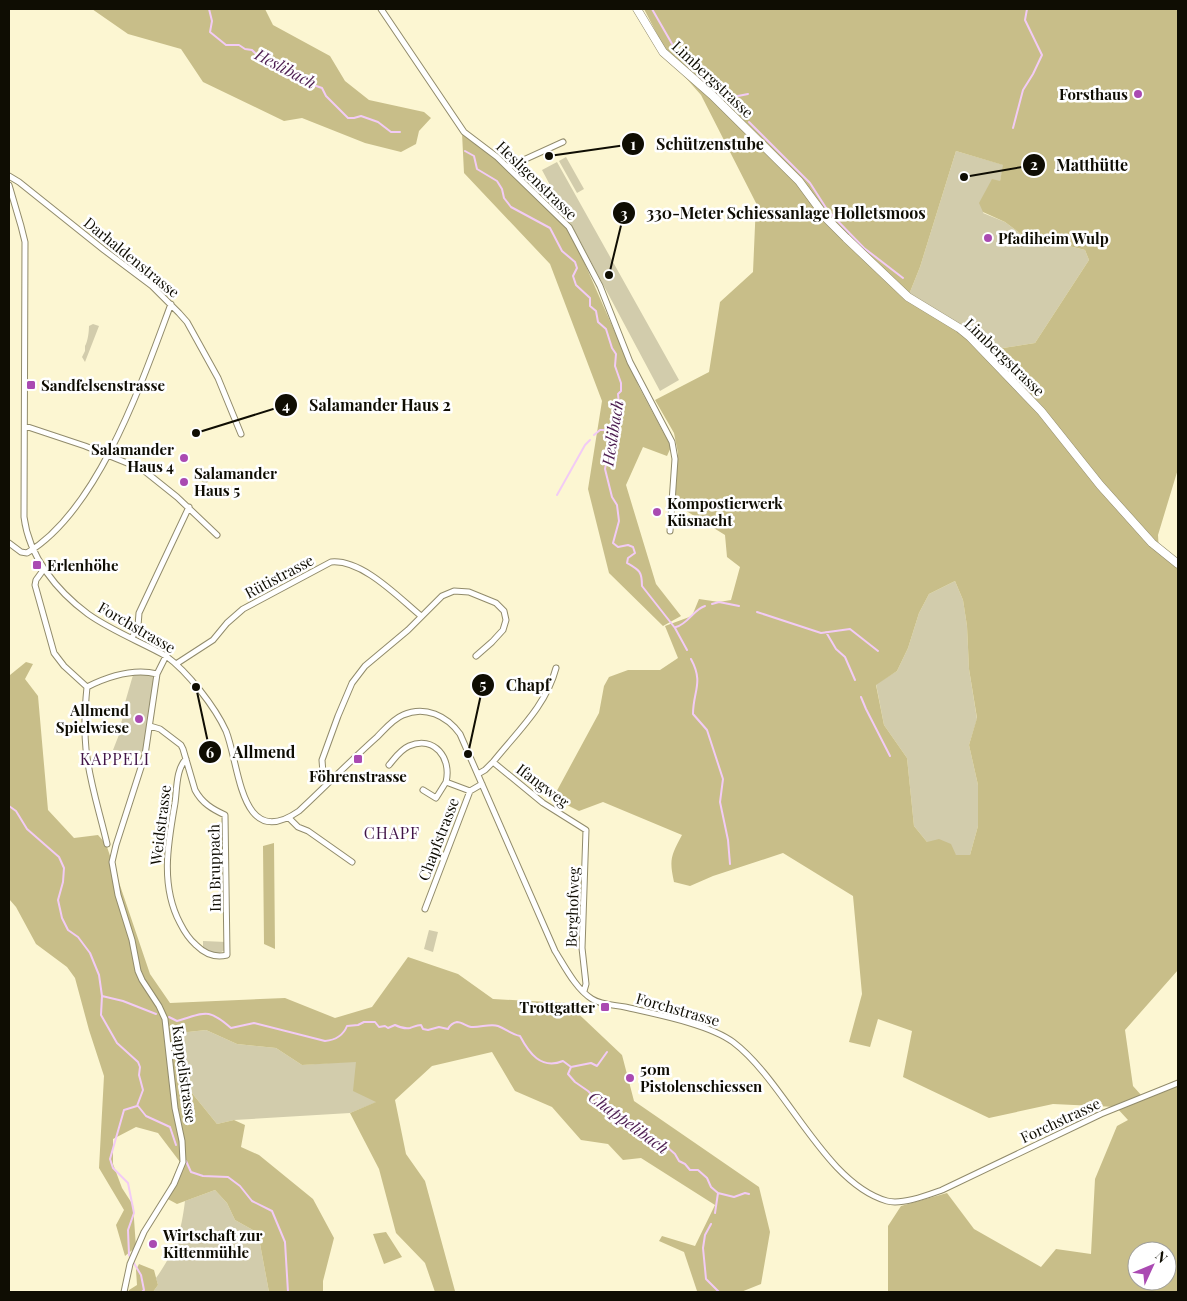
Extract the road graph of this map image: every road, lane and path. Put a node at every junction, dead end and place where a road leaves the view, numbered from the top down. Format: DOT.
graph roads {
  1 [pos="381,9"];
  2 [pos="637,9"];
  3 [pos="563,142"];
  4 [pos="508,167"];
  5 [pos="9,176"];
  6 [pos="9,185"];
  7 [pos="171,304"];
  8 [pos="25,426"];
  9 [pos="241,434"];
  10 [pos="108,456"];
  11 [pos="189,507"];
  12 [pos="670,531"];
  13 [pos="218,535"];
  14 [pos="9,543"];
  15 [pos="32,550"];
  16 [pos="1178,564"];
  17 [pos="44,569"];
  18 [pos="421,616"];
  19 [pos="132,638"];
  20 [pos="166,656"];
  21 [pos="476,656"];
  22 [pos="176,664"];
  23 [pos="556,668"];
  24 [pos="157,674"];
  25 [pos="87,687"];
  26 [pos="150,726"];
  27 [pos="186,759"];
  28 [pos="492,762"];
  29 [pos="389,765"];
  30 [pos="478,774"];
  31 [pos="329,782"];
  32 [pos="446,782"];
  33 [pos="482,784"];
  34 [pos="423,790"];
  35 [pos="470,791"];
  36 [pos="289,818"];
  37 [pos="581,826"];
  38 [pos="107,844"];
  39 [pos="352,862"];
  40 [pos="425,909"];
  41 [pos="227,955"];
  42 [pos="584,991"];
  43 [pos="1178,1083"];
  44 [pos="124,1292"];
  1 -- 4 [label="street, Hesligenstrasse"];
  2 -- 16 [label="street, Limbergstrasse"];
  3 -- 4 [label="street"];
  4 -- 12 [label="street, Hesligenstrasse"];
  5 -- 7 [label="street, Darhaldenstrasse"];
  6 -- 8 [label="street, Forchstrasse"];
  7 -- 9 [label="street, Darhaldenstrasse"];
  7 -- 10 [label="street"];
  8 -- 10 [label="street"];
  8 -- 15 [label="street, Forchstrasse"];
  10 -- 11 [label="street"];
  10 -- 15 [label="street"];
  11 -- 13 [label="street"];
  11 -- 19 [label="street"];
  14 -- 15 [label="street"];
  15 -- 17 [label="street, Forchstrasse"];
  17 -- 19 [label="street, Forchstrasse"];
  17 -- 25 [label="street"];
  18 -- 21 [label="street"];
  18 -- 22 [label="street, Rütistrasse"];
  18 -- 31 [label="street"];
  19 -- 20 [label="street, Forchstrasse"];
  20 -- 22 [label="street, Forchstrasse"];
  20 -- 24 [label="street"];
  22 -- 36 [label="street, Forchstrasse"];
  23 -- 28 [label="street"];
  24 -- 25 [label="street"];
  24 -- 26 [label="street"];
  25 -- 38 [label="street"];
  26 -- 27 [label="street, Im Bruppach"];
  26 -- 44 [label="street, Kappelistrasse"];
  27 -- 41 [label="street, Im Bruppach"];
  27 -- 41 [label="street, Weidstrasse"];
  28 -- 30 [label="street"];
  28 -- 37 [label="street, Ifangweg"];
  29 -- 32 [label="street"];
  30 -- 31 [label="street, Forchstrasse"];
  30 -- 33 [label="street, Forchstrasse"];
  31 -- 36 [label="street, Forchstrasse"];
  32 -- 34 [label="street"];
  32 -- 35 [label="street"];
  33 -- 35 [label="street, Chapfstrasse"];
  33 -- 42 [label="street, Forchstrasse"];
  35 -- 40 [label="street, Chapfstrasse"];
  36 -- 39 [label="street"];
  37 -- 42 [label="street, Berghofweg"];
  42 -- 43 [label="street, Forchstrasse"];
}
